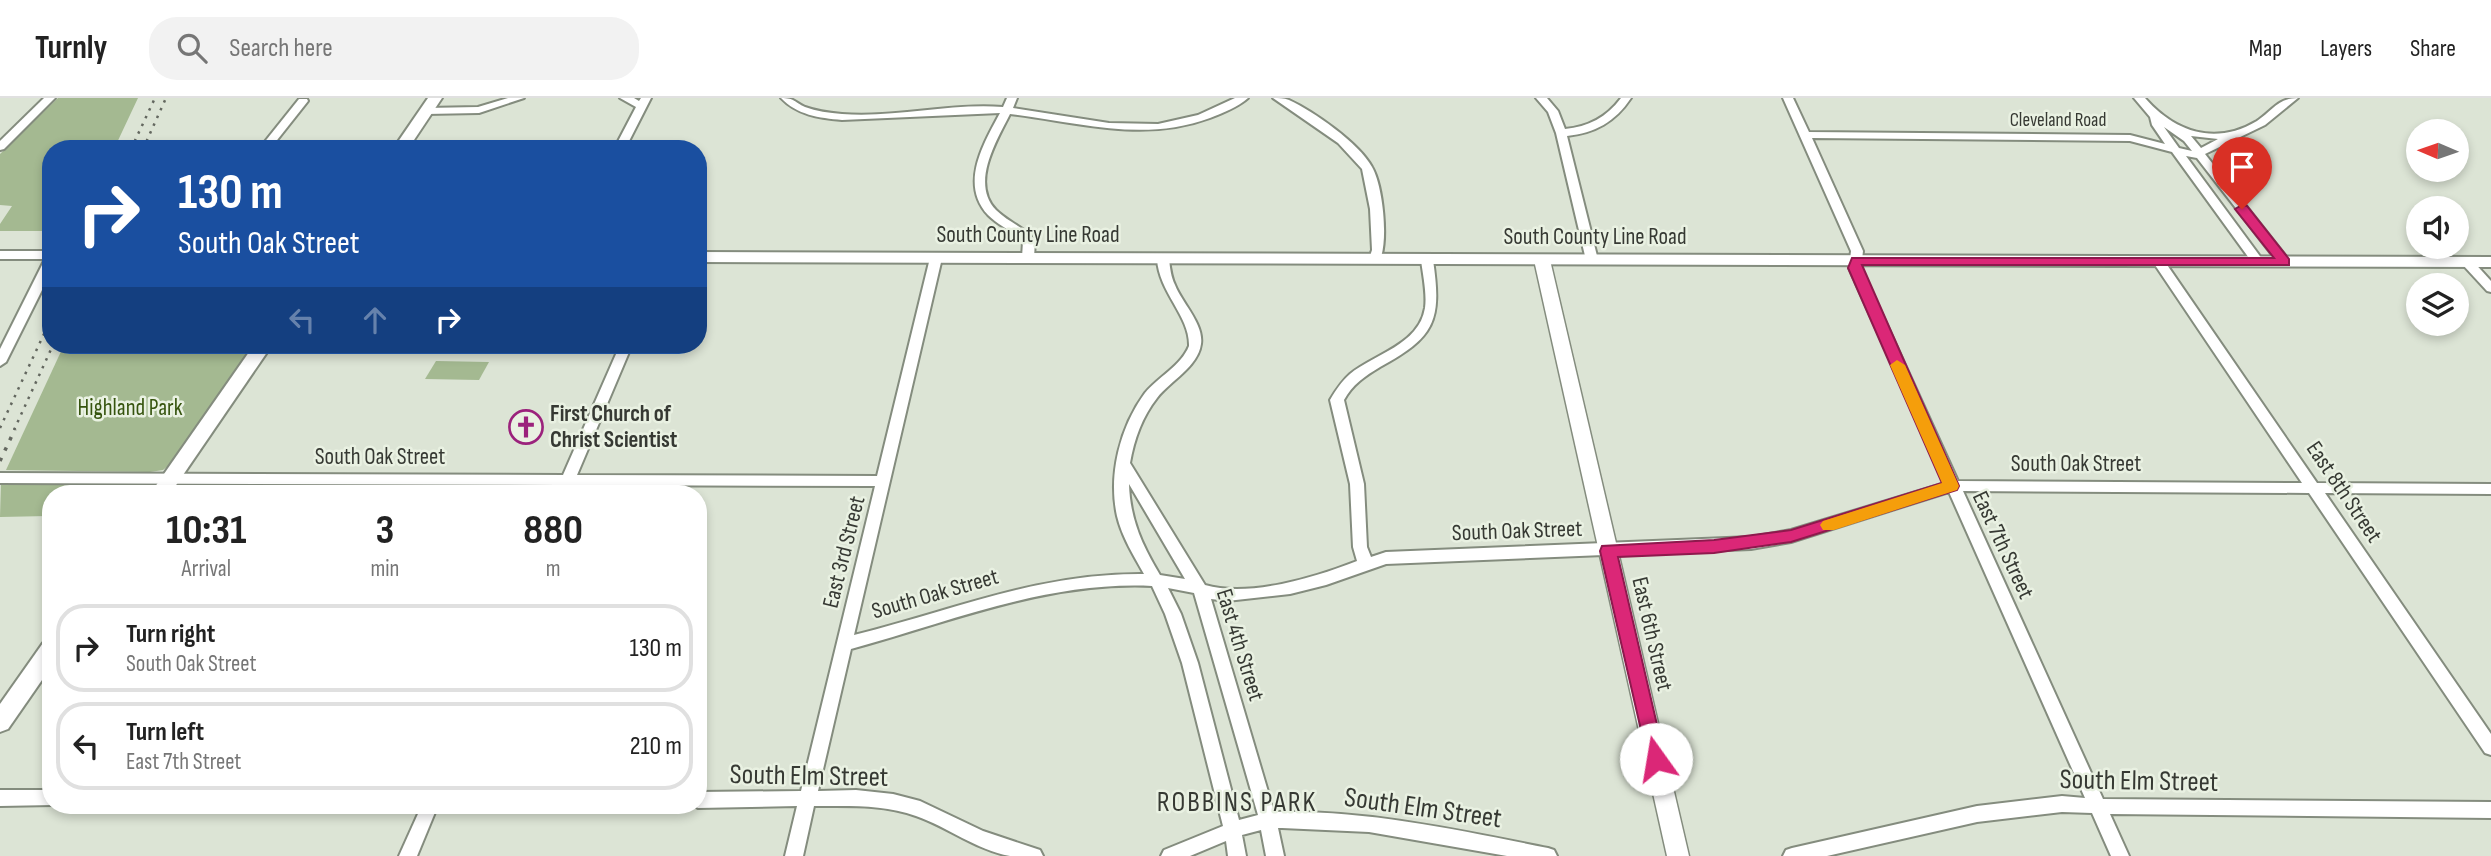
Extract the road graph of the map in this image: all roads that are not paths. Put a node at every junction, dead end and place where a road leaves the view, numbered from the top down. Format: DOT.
graph roads {
  1 [pos="50,98"];
  2 [pos="519,98"];
  3 [pos="625,98"];
  4 [pos="786,98"];
  5 [pos="1243,98"];
  6 [pos="1278,98"];
  7 [pos="1541,98"];
  8 [pos="1626,98"];
  9 [pos="1788,98"];
  10 [pos="2139,98"];
  11 [pos="2293,98"];
  12 [pos="303,101"];
  13 [pos="644,102"];
  14 [pos="431,104"];
  15 [pos="1010,104"];
  16 [pos="2156,121"];
  17 [pos="2174,127"];
  18 [pos="1561,133"];
  19 [pos="1805,135"];
  20 [pos="2233,137"];
  21 [pos="2130,138"];
  22 [pos="271,140"];
  23 [pos="406,140"];
  24 [pos="625,140"];
  25 [pos="0,147"];
  26 [pos="2177,152"];
  27 [pos="2200,154"];
  28 [pos="0,255"];
  29 [pos="42,257"];
  30 [pos="707,257"];
  31 [pos="936,258"];
  32 [pos="1028,258"];
  33 [pos="1163,259"];
  34 [pos="1375,259"];
  35 [pos="1427,260"];
  36 [pos="1542,260"];
  37 [pos="1592,260"];
  38 [pos="1857,261"];
  39 [pos="2159,262"];
  40 [pos="2258,262"];
  41 [pos="2284,262"];
  42 [pos="2468,262"];
  43 [pos="2491,262"];
  44 [pos="42,276"];
  45 [pos="2491,288"];
  46 [pos="257,354"];
  47 [pos="622,354"];
  48 [pos="0,362"];
  49 [pos="1124,464"];
  50 [pos="0,478"];
  51 [pos="884,481"];
  52 [pos="148,485"];
  53 [pos="165,485"];
  54 [pos="566,485"];
  55 [pos="671,485"];
  56 [pos="1951,486"];
  57 [pos="2313,488"];
  58 [pos="2491,489"];
  59 [pos="1608,551"];
  60 [pos="1365,562"];
  61 [pos="1155,583"];
  62 [pos="1201,592"];
  63 [pos="845,644"];
  64 [pos="42,662"];
  65 [pos="0,722"];
  66 [pos="2491,748"];
  67 [pos="0,798"];
  68 [pos="42,798"];
  69 [pos="707,800"];
  70 [pos="807,800"];
  71 [pos="2098,806"];
  72 [pos="2491,810"];
  73 [pos="426,814"];
  74 [pos="1268,821"];
  75 [pos="1234,829"];
  76 [pos="408,856"];
  77 [pos="794,856"];
  78 [pos="1034,856"];
  79 [pos="1170,856"];
  80 [pos="1237,856"];
  81 [pos="1275,856"];
  82 [pos="1548,856"];
  83 [pos="1678,856"];
  84 [pos="1792,856"];
  85 [pos="2120,856"];
  1 -- 25 [label="street"];
  2 -- 14 [label="street"];
  3 -- 13 [label="street"];
  4 -- 15 [label="street"];
  5 -- 15 [label="street"];
  6 -- 34 [label="street"];
  7 -- 18 [label="street"];
  8 -- 18 [label="street"];
  9 -- 19 [label="street, East 7th Street"];
  10 -- 16 [label="street"];
  11 -- 20 [label="street"];
  12 -- 22 [label="street"];
  13 -- 24 [label="street"];
  14 -- 23 [label="main road"];
  15 -- 32 [label="street"];
  16 -- 17 [label="street"];
  16 -- 21 [label="street"];
  16 -- 26 [label="street"];
  17 -- 20 [label="street"];
  17 -- 27 [label="street"];
  18 -- 37 [label="street"];
  19 -- 21 [label="street, Cleveland Road"];
  19 -- 38 [label="street, East 7th Street"];
  20 -- 27 [label="street"];
  21 -- 26 [label="street, Cleveland Road"];
  26 -- 27 [label="street, Cleveland Road"];
  26 -- 40 [label="street"];
  27 -- 41 [label="street"];
  28 -- 29 [label="street"];
  30 -- 31 [label="main road, South County Line Road"];
  31 -- 32 [label="main road, South County Line Road"];
  31 -- 51 [label="street, East 3rd Street"];
  32 -- 33 [label="main road, South County Line Road"];
  33 -- 34 [label="main road, South County Line Road"];
  33 -- 49 [label="street"];
  34 -- 35 [label="main road, South County Line Road"];
  35 -- 36 [label="main road, South County Line Road"];
  35 -- 60 [label="street"];
  36 -- 37 [label="main road, South County Line Road"];
  36 -- 59 [label="street, East 6th Street"];
  37 -- 38 [label="main road, South County Line Road"];
  38 -- 39 [label="main road, South County Line Road"];
  38 -- 56 [label="street, East 7th Street"];
  39 -- 40 [label="main road, South County Line Road"];
  39 -- 57 [label="street, East 8th Street"];
  40 -- 41 [label="main road, South County Line Road"];
  41 -- 42 [label="main road, South County Line Road"];
  42 -- 43 [label="main road, South County Line Road"];
  42 -- 45 [label="street"];
  44 -- 48 [label="street"];
  46 -- 53 [label="main road"];
  47 -- 54 [label="street"];
  49 -- 61 [label="street"];
  49 -- 62 [label="street, East 4th Street"];
  50 -- 52 [label="street, South Oak Street"];
  51 -- 55 [label="street, South Oak Street"];
  51 -- 63 [label="street, East 3rd Street"];
  56 -- 57 [label="street, South Oak Street"];
  56 -- 59 [label="street, South Oak Street"];
  56 -- 71 [label="street, East 7th Street"];
  57 -- 58 [label="street, South Oak Street"];
  57 -- 66 [label="street, East 8th Street"];
  59 -- 60 [label="street, South Oak Street"];
  59 -- 83 [label="street, East 6th Street"];
  60 -- 62 [label="street, South Oak Street"];
  61 -- 62 [label="street, South Oak Street"];
  61 -- 63 [label="street, South Oak Street"];
  61 -- 75 [label="street"];
  62 -- 74 [label="street, East 4th Street"];
  63 -- 70 [label="street, East 3rd Street"];
  64 -- 65 [label="main road"];
  67 -- 68 [label="street"];
  69 -- 70 [label="street, South Elm Street"];
  70 -- 77 [label="street, East 3rd Street"];
  70 -- 78 [label="street, South Elm Street"];
  71 -- 72 [label="street, South Elm Street"];
  71 -- 84 [label="street, South Elm Street"];
  71 -- 85 [label="street, East 7th Street"];
  73 -- 76 [label="street"];
  74 -- 75 [label="street, South Elm Street"];
  74 -- 81 [label="street, East 4th Street"];
  74 -- 82 [label="street, South Elm Street"];
  75 -- 79 [label="street, South Elm Street"];
  75 -- 80 [label="street"];
}
